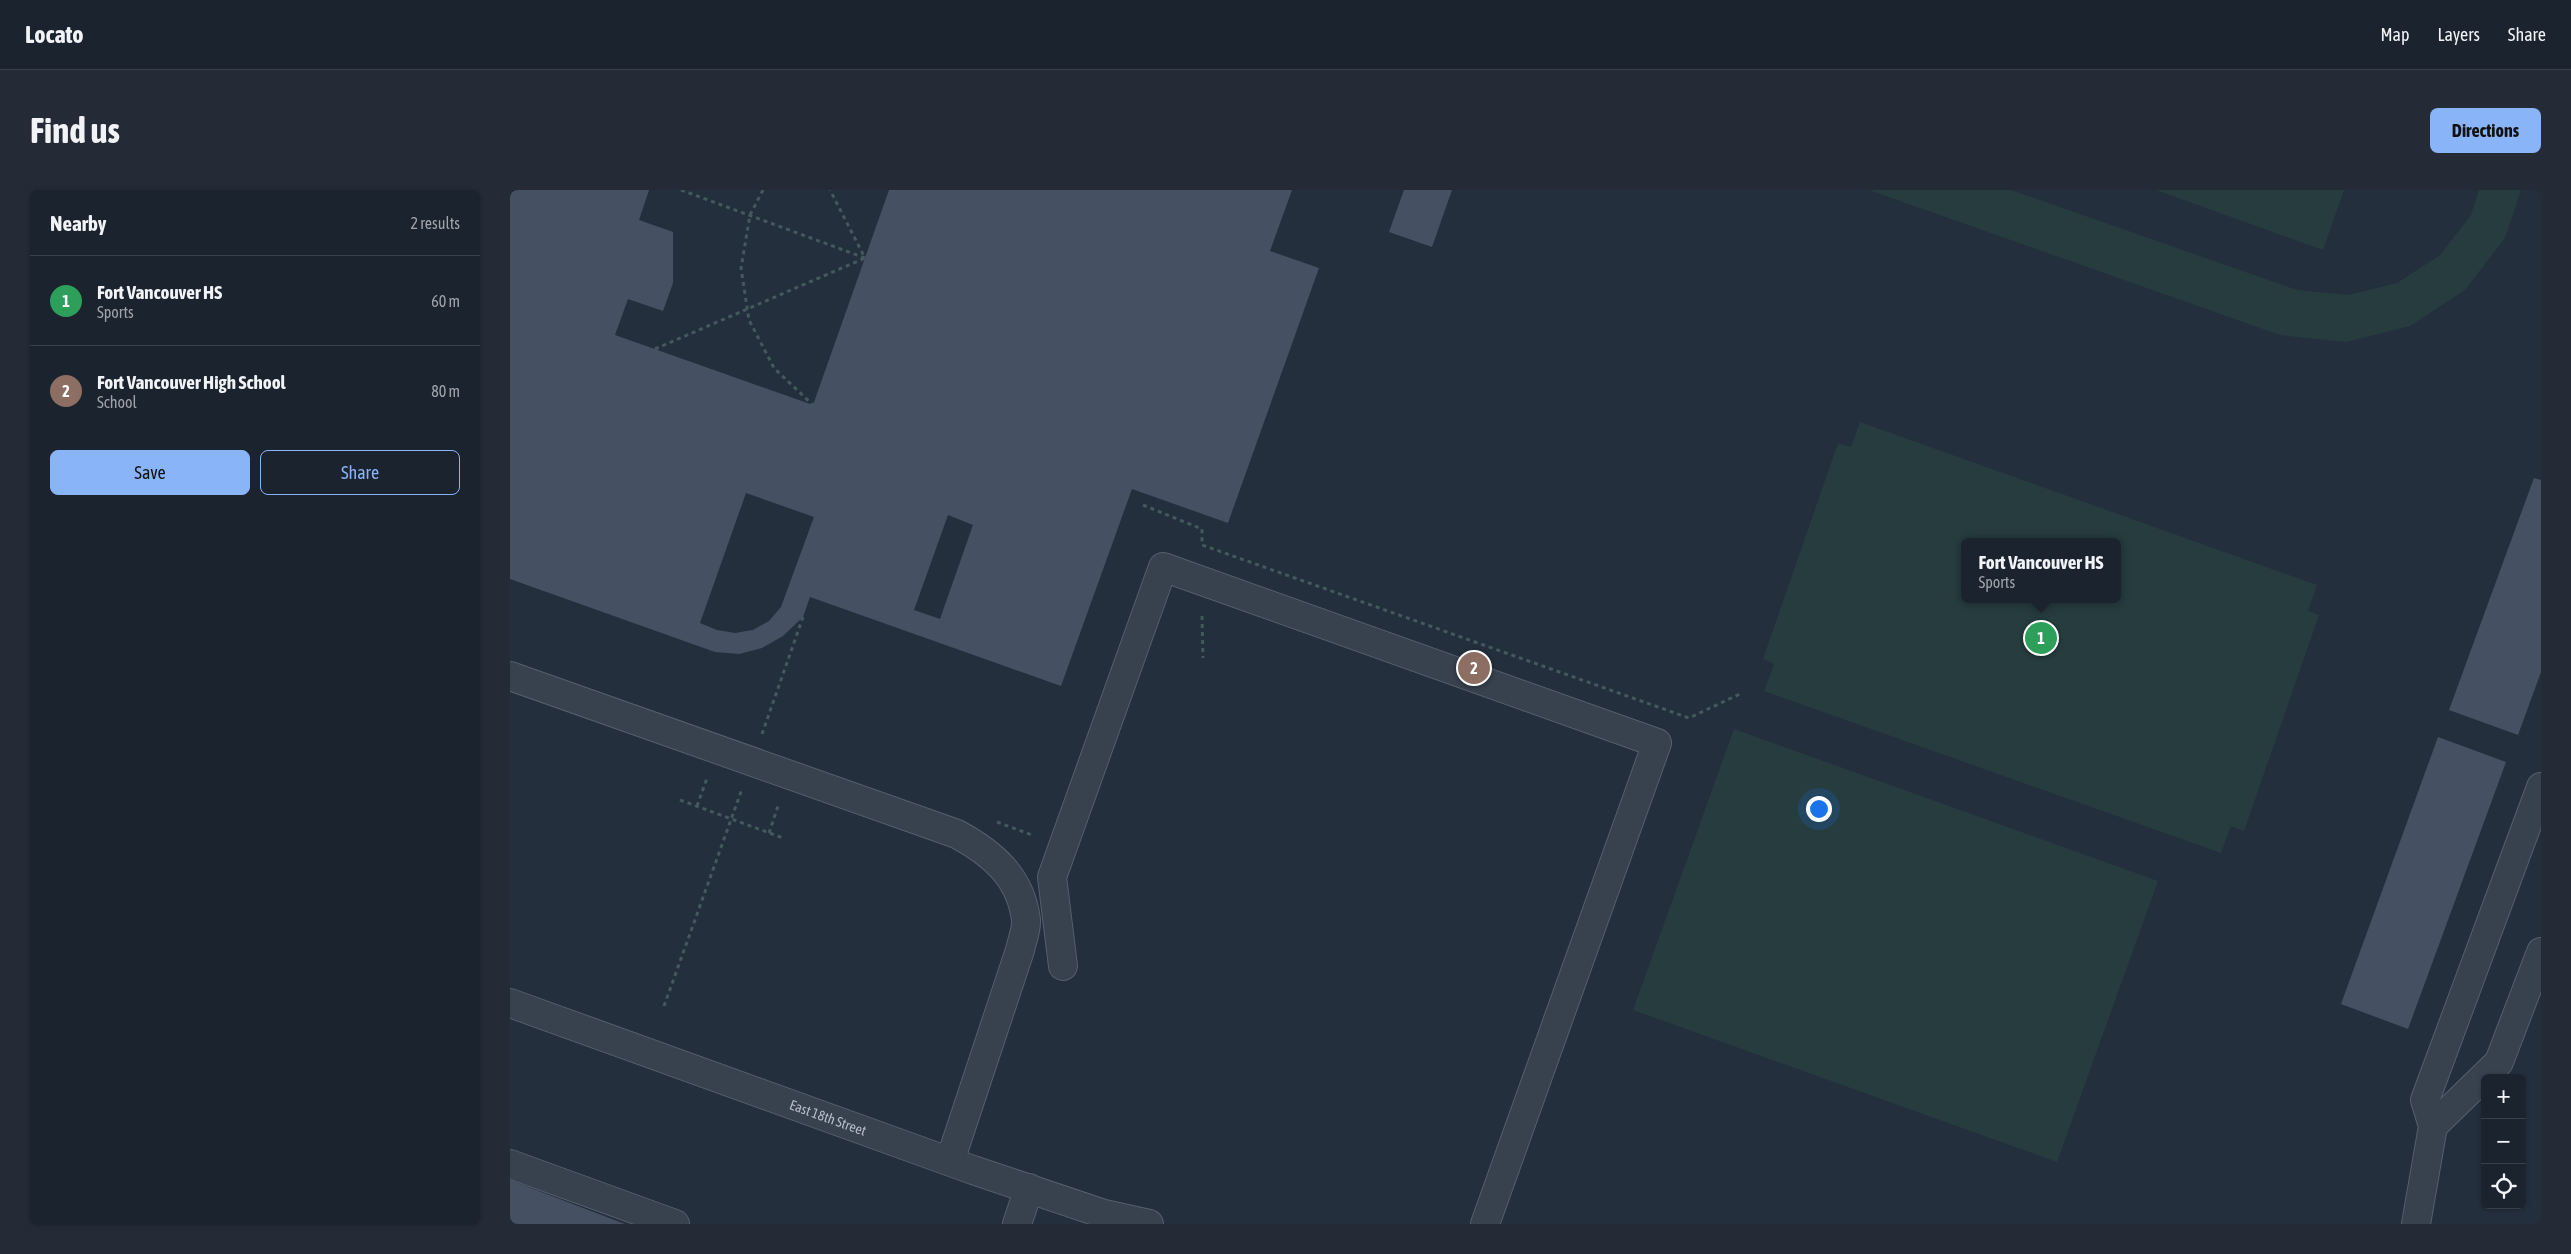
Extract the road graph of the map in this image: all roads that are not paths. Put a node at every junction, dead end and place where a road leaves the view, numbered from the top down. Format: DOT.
graph roads {
  1 [pos="510,676"];
  2 [pos="2541,787"];
  3 [pos="2541,952"];
  4 [pos="1064,966"];
  5 [pos="510,1003"];
  6 [pos="2433,1126"];
  7 [pos="950,1161"];
  8 [pos="510,1164"];
  9 [pos="1029,1188"];
  10 [pos="674,1224"];
  11 [pos="1016,1224"];
  12 [pos="1148,1224"];
  13 [pos="1486,1224"];
  14 [pos="2416,1224"];
  1 -- 7 [label="street"];
  2 -- 6 [label="street"];
  3 -- 6 [label="street"];
  4 -- 13 [label="street"];
  5 -- 7 [label="street, East 18th Street"];
  6 -- 14 [label="street"];
  7 -- 9 [label="street, East 18th Street"];
  8 -- 10 [label="street"];
  9 -- 11 [label="street"];
  9 -- 12 [label="street, East 18th Street"];
}
